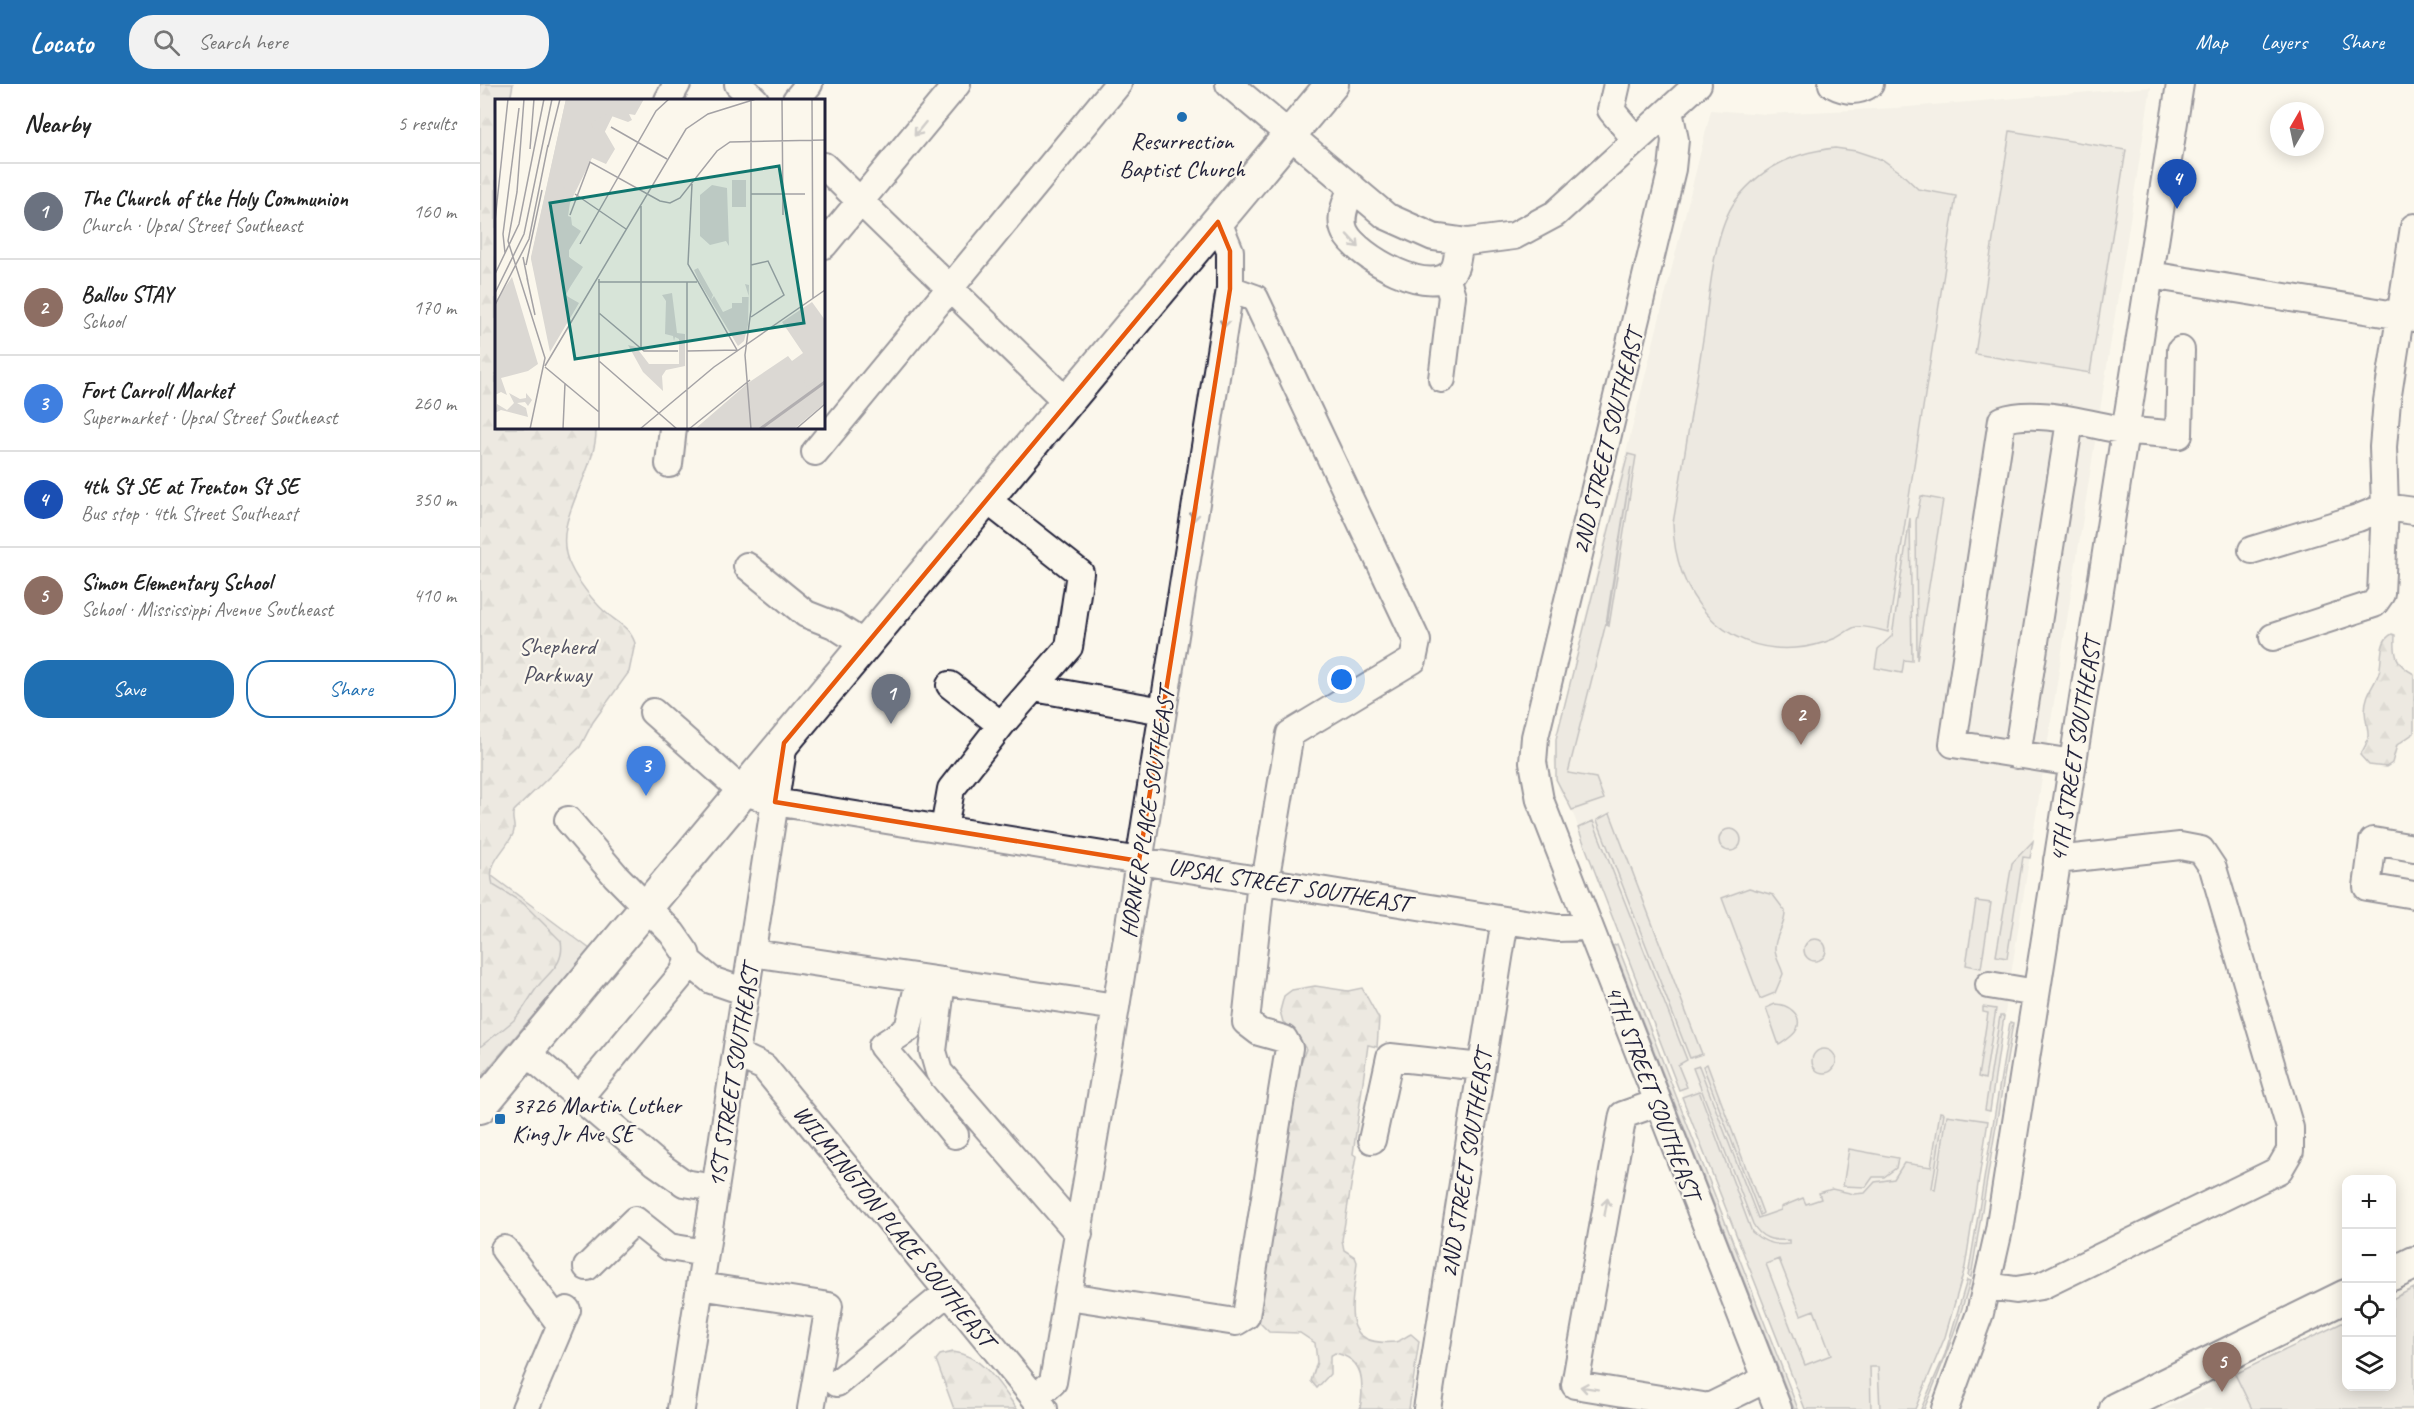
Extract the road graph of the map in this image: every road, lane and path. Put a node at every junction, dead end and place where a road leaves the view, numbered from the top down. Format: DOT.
graph roads {
  1 [pos="677,84"];
  2 [pos="738,84"];
  3 [pos="809,84"];
  4 [pos="957,84"];
  5 [pos="1118,84"];
  6 [pos="1229,84"];
  7 [pos="1332,84"];
  8 [pos="1617,84"];
  9 [pos="1698,84"];
  10 [pos="1832,84"];
  11 [pos="1870,84"];
  12 [pos="2180,84"];
  13 [pos="669,99"];
  14 [pos="754,99"];
  15 [pos="797,99"];
  16 [pos="1668,111"];
  17 [pos="1291,135"];
  18 [pos="1636,140"];
  19 [pos="825,167"];
  20 [pos="1352,187"];
  21 [pos="861,201"];
  22 [pos="1218,222"];
  23 [pos="2414,227"];
  24 [pos="1459,242"];
  25 [pos="825,244"];
  26 [pos="2150,275"];
  27 [pos="1446,277"];
  28 [pos="949,286"];
  29 [pos="1230,289"];
  30 [pos="2407,316"];
  31 [pos="2181,350"];
  32 [pos="1442,379"];
  33 [pos="1068,403"];
  34 [pos="2070,421"];
  35 [pos="673,429"];
  36 [pos="2125,430"];
  37 [pos="815,452"];
  38 [pos="669,464"];
  39 [pos="987,500"];
  40 [pos="2386,500"];
  41 [pos="2414,512"];
  42 [pos="2252,550"];
  43 [pos="747,566"];
  44 [pos="2273,637"];
  45 [pos="864,644"];
  46 [pos="950,685"];
  47 [pos="1034,688"];
  48 [pos="1163,711"];
  49 [pos="653,712"];
  50 [pos="1001,725"];
  51 [pos="784,743"];
  52 [pos="2017,754"];
  53 [pos="2073,763"];
  54 [pos="1534,773"];
  55 [pos="742,791"];
  56 [pos="775,802"];
  57 [pos="568,820"];
  58 [pos="944,829"];
  59 [pos="2414,848"];
  60 [pos="2057,860"];
  61 [pos="1139,861"];
  62 [pos="1263,882"];
  63 [pos="2414,895"];
  64 [pos="645,907"];
  65 [pos="1505,920"];
  66 [pos="1588,927"];
  67 [pos="752,953"];
  68 [pos="688,961"];
  69 [pos="931,980"];
  70 [pos="1989,985"];
  71 [pos="746,992"];
  72 [pos="2036,993"];
  73 [pos="1116,1007"];
  74 [pos="526,1052"];
  75 [pos="736,1054"];
  76 [pos="1481,1067"];
  77 [pos="579,1098"];
  78 [pos="1657,1103"];
  79 [pos="480,1107"];
  80 [pos="955,1136"];
  81 [pos="1372,1140"];
  82 [pos="715,1188"];
  83 [pos="1079,1234"];
  84 [pos="504,1249"];
  85 [pos="705,1253"];
  86 [pos="2414,1263"];
  87 [pos="587,1267"];
  88 [pos="2396,1272"];
  89 [pos="1988,1286"];
  90 [pos="700,1287"];
  91 [pos="948,1292"];
  92 [pos="1068,1296"];
  93 [pos="2342,1298"];
  94 [pos="1766,1379"];
  95 [pos="837,1383"];
  96 [pos="1040,1403"];
  97 [pos="525,1409"];
  98 [pos="681,1409"];
  99 [pos="812,1409"];
  100 [pos="1427,1409"];
  101 [pos="1778,1409"];
  102 [pos="1944,1409"];
  103 [pos="2116,1409"];
  1 -- 13 [label="street"];
  2 -- 14 [label="street"];
  3 -- 15 [label="street"];
  4 -- 21 [label="street, one-way"];
  5 -- 28 [label="street"];
  6 -- 17 [label="street"];
  7 -- 17 [label="main road"];
  8 -- 18 [label="street"];
  9 -- 16 [label="street"];
  10 -- 11 [label="street"];
  12 -- 26 [label="street, 4TH STREET SOUTHEAST"];
  16 -- 18 [label="street"];
  16 -- 54 [label="street, 2ND STREET SOUTHEAST"];
  17 -- 20 [label="street"];
  17 -- 22 [label="main road"];
  18 -- 24 [label="street"];
  19 -- 21 [label="street"];
  20 -- 24 [label="street"];
  20 -- 27 [label="street, one-way"];
  21 -- 25 [label="street"];
  21 -- 28 [label="street"];
  22 -- 29 [label="street, HORNER PLACE SOUTHEAST"];
  22 -- 33 [label="main road"];
  23 -- 30 [label="street"];
  24 -- 27 [label="street"];
  26 -- 30 [label="street"];
  26 -- 36 [label="street, 4TH STREET SOUTHEAST"];
  27 -- 32 [label="street"];
  28 -- 33 [label="street"];
  28 -- 37 [label="street"];
  29 -- 48 [label="street, HORNER PLACE SOUTHEAST, one-way"];
  29 -- 62 [label="street"];
  30 -- 40 [label="street"];
  31 -- 36 [label="street"];
  33 -- 39 [label="main road"];
  34 -- 36 [label="street"];
  34 -- 52 [label="street"];
  34 -- 52 [label="street"];
  35 -- 38 [label="street"];
  36 -- 53 [label="street, 4TH STREET SOUTHEAST"];
  39 -- 45 [label="main road"];
  39 -- 47 [label="street"];
  40 -- 41 [label="street"];
  40 -- 42 [label="street"];
  40 -- 44 [label="street"];
  43 -- 45 [label="street"];
  45 -- 51 [label="main road"];
  46 -- 50 [label="street"];
  47 -- 48 [label="street"];
  47 -- 50 [label="street"];
  48 -- 61 [label="street, HORNER PLACE SOUTHEAST"];
  49 -- 55 [label="street"];
  50 -- 58 [label="street"];
  51 -- 55 [label="main road"];
  51 -- 56 [label="street, 1ST STREET SOUTHEAST"];
  52 -- 53 [label="street"];
  53 -- 60 [label="street, 4TH STREET SOUTHEAST"];
  54 -- 66 [label="street, 4TH STREET SOUTHEAST"];
  55 -- 56 [label="street, UPSAL STREET SOUTHEAST"];
  55 -- 64 [label="main road"];
  56 -- 58 [label="street, UPSAL STREET SOUTHEAST"];
  56 -- 67 [label="street, 1ST STREET SOUTHEAST"];
  57 -- 64 [label="street"];
  58 -- 61 [label="street, UPSAL STREET SOUTHEAST"];
  59 -- 63 [label="street"];
  60 -- 72 [label="street, 4TH STREET SOUTHEAST"];
  60 -- 89 [label="street"];
  61 -- 62 [label="street, UPSAL STREET SOUTHEAST"];
  61 -- 73 [label="street, HORNER PLACE SOUTHEAST"];
  62 -- 65 [label="street, UPSAL STREET SOUTHEAST"];
  62 -- 92 [label="street"];
  64 -- 68 [label="street"];
  64 -- 74 [label="main road"];
  65 -- 66 [label="street, UPSAL STREET SOUTHEAST"];
  65 -- 76 [label="street, 2ND STREET SOUTHEAST"];
  66 -- 78 [label="street, 4TH STREET SOUTHEAST"];
  67 -- 69 [label="street"];
  67 -- 71 [label="street, 1ST STREET SOUTHEAST"];
  68 -- 71 [label="street"];
  68 -- 77 [label="street"];
  69 -- 73 [label="street"];
  69 -- 80 [label="street"];
  69 -- 83 [label="street"];
  70 -- 72 [label="street"];
  71 -- 75 [label="street, 1ST STREET SOUTHEAST"];
  72 -- 89 [label="street, 4TH STREET SOUTHEAST"];
  73 -- 83 [label="street, HORNER PLACE SOUTHEAST"];
  74 -- 77 [label="street"];
  74 -- 79 [label="main road"];
  75 -- 82 [label="street, 1ST STREET SOUTHEAST"];
  75 -- 91 [label="street, WILMINGTON PLACE SOUTHEAST"];
  76 -- 81 [label="street"];
  76 -- 100 [label="street, 2ND STREET SOUTHEAST"];
  77 -- 82 [label="street"];
  78 -- 94 [label="street, 4TH STREET SOUTHEAST"];
  94 -- 78 [label="street, one-way"];
  82 -- 85 [label="street, 1ST STREET SOUTHEAST"];
  83 -- 92 [label="street, HORNER PLACE SOUTHEAST"];
  84 -- 97 [label="street"];
  85 -- 87 [label="street"];
  85 -- 90 [label="street, 1ST STREET SOUTHEAST"];
  86 -- 88 [label="main road"];
  89 -- 102 [label="street, 4TH STREET SOUTHEAST"];
  90 -- 98 [label="street, 1ST STREET SOUTHEAST"];
  90 -- 99 [label="street"];
  91 -- 95 [label="street"];
  91 -- 96 [label="street, WILMINGTON PLACE SOUTHEAST"];
  92 -- 96 [label="street, HORNER PLACE SOUTHEAST"];
  93 -- 103 [label="main road"];
  94 -- 101 [label="street, 4TH STREET SOUTHEAST"];
}
